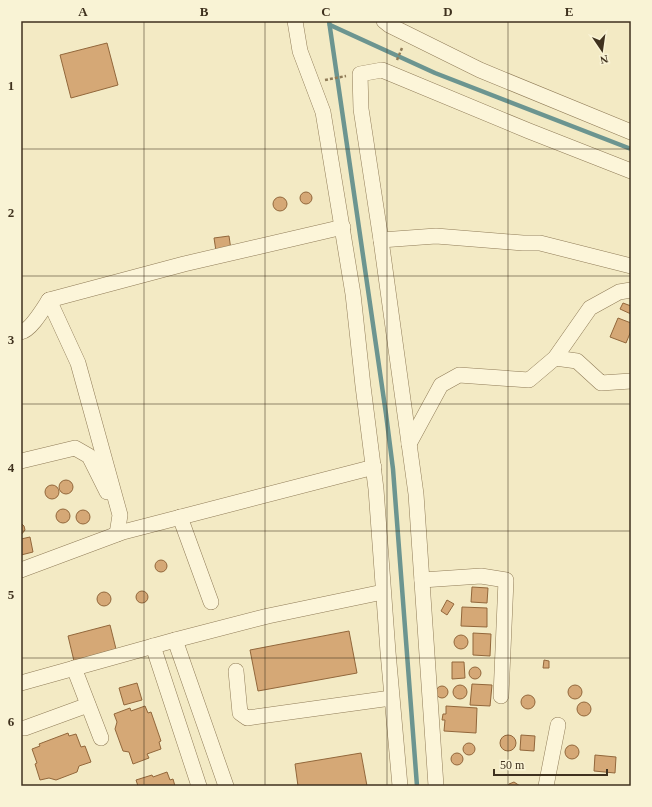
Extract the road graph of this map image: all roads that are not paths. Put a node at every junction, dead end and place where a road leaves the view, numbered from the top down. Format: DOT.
graph roads {
  1 [pos="295,21"];
  2 [pos="384,21"];
  3 [pos="631,132"];
  4 [pos="631,171"];
  5 [pos="343,228"];
  6 [pos="381,240"];
  7 [pos="631,266"];
  8 [pos="631,290"];
  9 [pos="49,300"];
  10 [pos="21,332"];
  11 [pos="555,358"];
  12 [pos="631,381"];
  13 [pos="409,444"];
  14 [pos="21,460"];
  15 [pos="374,467"];
  16 [pos="120,515"];
  17 [pos="180,517"];
  18 [pos="117,534"];
  19 [pos="21,570"];
  20 [pos="422,580"];
  21 [pos="383,592"];
  22 [pos="211,602"];
  23 [pos="175,640"];
  24 [pos="153,646"];
  25 [pos="74,668"];
  26 [pos="236,672"];
  27 [pos="21,683"];
  28 [pos="501,696"];
  29 [pos="391,698"];
  30 [pos="88,705"];
  31 [pos="558,725"];
  32 [pos="21,728"];
  33 [pos="101,738"];
  34 [pos="200,786"];
  35 [pos="226,786"];
  36 [pos="400,786"];
  37 [pos="436,786"];
  38 [pos="546,786"];
  1 -- 5 [label="street"];
  2 -- 3 [label="street"];
  4 -- 6 [label="street"];
  5 -- 9 [label="street"];
  5 -- 15 [label="street"];
  6 -- 7 [label="street"];
  6 -- 13 [label="street"];
  8 -- 11 [label="street"];
  9 -- 10 [label="street"];
  9 -- 16 [label="street"];
  11 -- 12 [label="street"];
  11 -- 13 [label="street"];
  13 -- 20 [label="street"];
  14 -- 16 [label="street"];
  15 -- 17 [label="street"];
  15 -- 21 [label="street"];
  16 -- 18 [label="street"];
  17 -- 18 [label="street"];
  17 -- 22 [label="street"];
  18 -- 19 [label="street"];
  20 -- 28 [label="street"];
  20 -- 37 [label="street"];
  21 -- 23 [label="street"];
  21 -- 29 [label="street"];
  23 -- 24 [label="street"];
  23 -- 35 [label="street"];
  24 -- 25 [label="street"];
  24 -- 34 [label="street"];
  25 -- 27 [label="street"];
  25 -- 30 [label="street"];
  26 -- 29 [label="street"];
  29 -- 36 [label="street"];
  30 -- 32 [label="street"];
  30 -- 33 [label="street"];
  31 -- 38 [label="street"];
}
